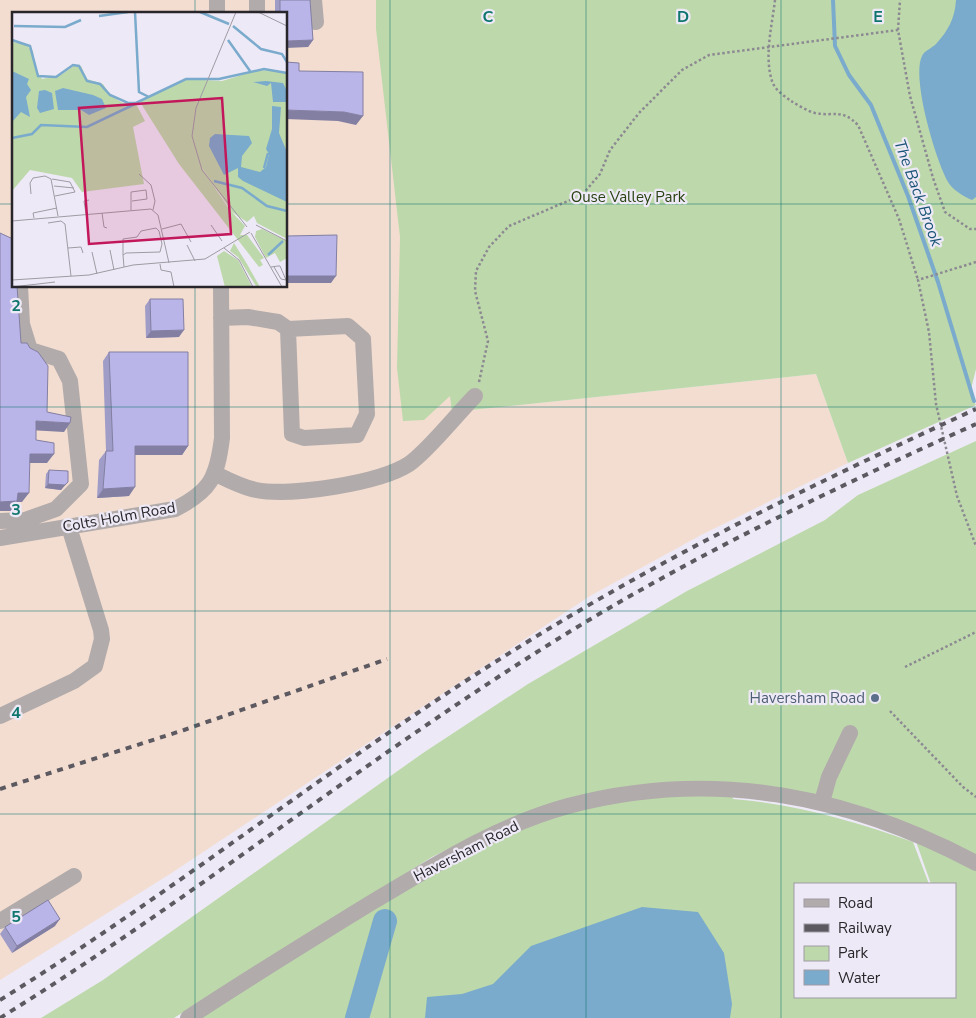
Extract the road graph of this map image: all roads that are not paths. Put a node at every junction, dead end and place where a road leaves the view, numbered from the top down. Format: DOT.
graph roads {
  1 [pos="314,0"];
  2 [pos="316,22"];
  3 [pos="20,288"];
  4 [pos="221,288"];
  5 [pos="221,318"];
  6 [pos="288,329"];
  7 [pos="475,396"];
  8 [pos="214,473"];
  9 [pos="0,521"];
  10 [pos="69,526"];
  11 [pos="0,538"];
  12 [pos="0,716"];
  13 [pos="850,732"];
  14 [pos="822,802"];
  15 [pos="976,863"];
  16 [pos="74,876"];
  17 [pos="0,920"];
  18 [pos="188,1018"];
  1 -- 2 [label="street"];
  3 -- 9 [label="street"];
  4 -- 5 [label="street, Colts Holm Road"];
  5 -- 6 [label="street"];
  5 -- 8 [label="street, Colts Holm Road"];
  6 -- 6 [label="street"];
  7 -- 8 [label="street"];
  8 -- 10 [label="street, Colts Holm Road"];
  10 -- 11 [label="street, Colts Holm Road"];
  10 -- 12 [label="street"];
  13 -- 14 [label="street"];
  14 -- 15 [label="street, Haversham Road"];
  14 -- 18 [label="street, Haversham Road"];
  16 -- 17 [label="street"];
}
